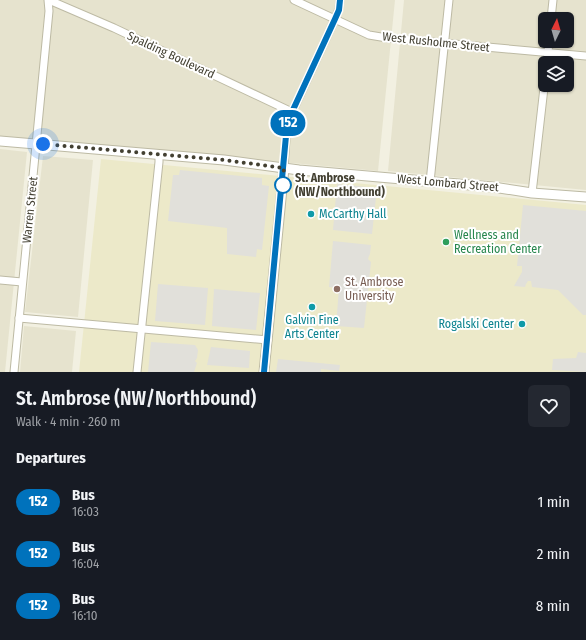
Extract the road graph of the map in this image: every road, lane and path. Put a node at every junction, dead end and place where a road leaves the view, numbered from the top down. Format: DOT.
graph roads {
  1 [pos="49,0"];
  2 [pos="294,0"];
  3 [pos="340,0"];
  4 [pos="449,0"];
  5 [pos="553,0"];
  6 [pos="552,12"];
  7 [pos="335,19"];
  8 [pos="445,44"];
  9 [pos="548,48"];
  10 [pos="548,53"];
  11 [pos="548,56"];
  12 [pos="586,56"];
  13 [pos="544,92"];
  14 [pos="292,112"];
  15 [pos="0,141"];
  16 [pos="36,143"];
  17 [pos="159,155"];
  18 [pos="284,168"];
  19 [pos="430,182"];
  20 [pos="532,192"];
  21 [pos="586,197"];
  22 [pos="0,280"];
  23 [pos="22,282"];
  24 [pos="19,318"];
  25 [pos="141,329"];
  26 [pos="268,340"];
  27 [pos="14,372"];
  28 [pos="137,372"];
  29 [pos="264,372"];
  1 -- 14 [label="street, Spalding Boulevard"];
  1 -- 16 [label="street, Warren Street"];
  2 -- 7 [label="street, West Rusholme Street"];
  3 -- 7 [label="street"];
  4 -- 8 [label="street"];
  5 -- 6 [label="street"];
  7 -- 8 [label="street, West Rusholme Street"];
  7 -- 14 [label="street"];
  8 -- 10 [label="street, West Rusholme Street"];
  8 -- 19 [label="street"];
  9 -- 10 [label="street"];
  10 -- 11 [label="street"];
  10 -- 12 [label="street, West Rusholme Street"];
  13 -- 20 [label="street"];
  14 -- 18 [label="street"];
  15 -- 16 [label="street, West Lombard Street"];
  16 -- 17 [label="street, West Lombard Street"];
  16 -- 23 [label="street, Warren Street"];
  17 -- 18 [label="street, West Lombard Street"];
  17 -- 25 [label="street"];
  18 -- 19 [label="street, West Lombard Street"];
  18 -- 26 [label="street"];
  19 -- 20 [label="street, West Lombard Street"];
  20 -- 21 [label="street, West Lombard Street"];
  22 -- 23 [label="street"];
  23 -- 24 [label="street, Warren Street"];
  24 -- 25 [label="street"];
  24 -- 27 [label="street, Warren Street"];
  25 -- 26 [label="street"];
  25 -- 28 [label="street"];
  26 -- 29 [label="street"];
}
